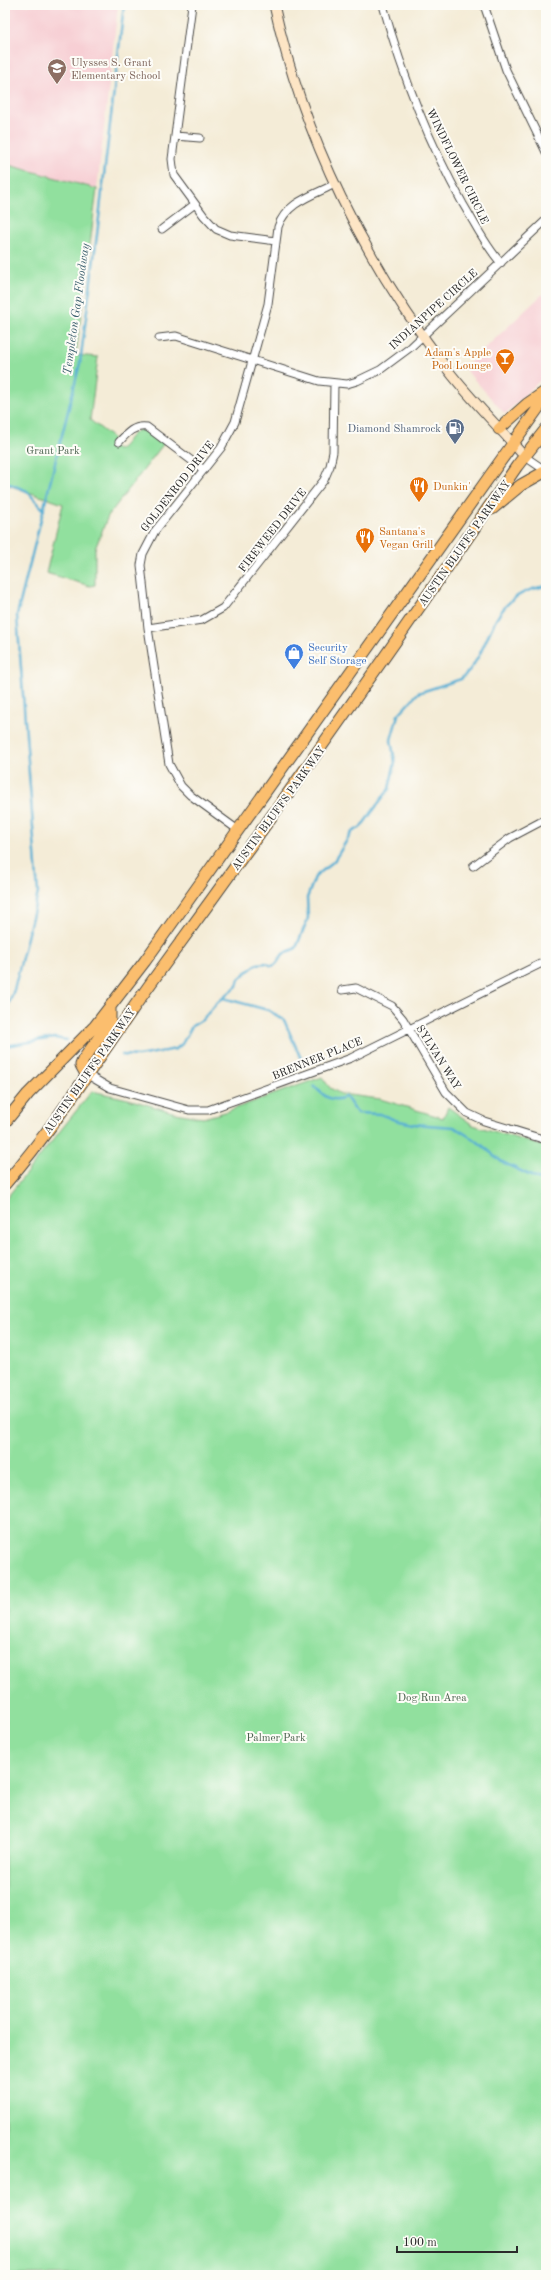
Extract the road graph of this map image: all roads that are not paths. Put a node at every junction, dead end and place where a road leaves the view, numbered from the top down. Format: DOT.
graph roads {
  1 [pos="192,5"];
  2 [pos="274,5"];
  3 [pos="383,5"];
  4 [pos="484,5"];
  5 [pos="175,136"];
  6 [pos="200,138"];
  7 [pos="546,152"];
  8 [pos="335,184"];
  9 [pos="195,204"];
  10 [pos="546,220"];
  11 [pos="162,228"];
  12 [pos="276,241"];
  13 [pos="500,263"];
  14 [pos="423,336"];
  15 [pos="159,338"];
  16 [pos="252,359"];
  17 [pos="334,384"];
  18 [pos="546,391"];
  19 [pos="546,397"];
  20 [pos="546,429"];
  21 [pos="499,430"];
  22 [pos="119,442"];
  23 [pos="512,442"];
  24 [pos="524,456"];
  25 [pos="204,470"];
  26 [pos="546,471"];
  27 [pos="480,520"];
  28 [pos="148,628"];
  29 [pos="546,819"];
  30 [pos="238,830"];
  31 [pos="473,866"];
  32 [pos="546,961"];
  33 [pos="342,990"];
  34 [pos="110,1008"];
  35 [pos="408,1030"];
  36 [pos="86,1074"];
  37 [pos="5,1122"];
  38 [pos="546,1140"];
  39 [pos="5,1184"];
  1 -- 5 [label="street"];
  2 -- 8 [label="street"];
  3 -- 13 [label="street, WINDFLOWER CIRCLE"];
  4 -- 7 [label="street"];
  5 -- 6 [label="street"];
  5 -- 9 [label="street"];
  8 -- 12 [label="street, GOLDENROD DRIVE"];
  8 -- 14 [label="street"];
  9 -- 11 [label="street"];
  9 -- 12 [label="street"];
  10 -- 13 [label="street, INDIANPIPE CIRCLE"];
  12 -- 16 [label="street, GOLDENROD DRIVE"];
  13 -- 14 [label="street, INDIANPIPE CIRCLE"];
  14 -- 17 [label="street, INDIANPIPE CIRCLE"];
  14 -- 21 [label="street"];
  15 -- 16 [label="street, INDIANPIPE CIRCLE"];
  16 -- 17 [label="street, INDIANPIPE CIRCLE"];
  16 -- 25 [label="street, GOLDENROD DRIVE"];
  17 -- 28 [label="street, FIREWEED DRIVE"];
  18 -- 21 [label="main road"];
  19 -- 23 [label="main road, AUSTIN BLUFFS PARKWAY"];
  20 -- 24 [label="main road, AUSTIN BLUFFS PARKWAY"];
  21 -- 23 [label="street"];
  22 -- 25 [label="street"];
  23 -- 24 [label="street"];
  23 -- 30 [label="main road, AUSTIN BLUFFS PARKWAY"];
  24 -- 26 [label="street"];
  24 -- 27 [label="main road, AUSTIN BLUFFS PARKWAY"];
  25 -- 28 [label="street, GOLDENROD DRIVE"];
  26 -- 27 [label="main road"];
  27 -- 36 [label="main road, AUSTIN BLUFFS PARKWAY"];
  28 -- 30 [label="street, GOLDENROD DRIVE"];
  29 -- 31 [label="street"];
  30 -- 34 [label="main road, AUSTIN BLUFFS PARKWAY"];
  32 -- 35 [label="street, BRENNER PLACE"];
  33 -- 35 [label="street, SYLVAN WAY"];
  34 -- 36 [label="main road"];
  34 -- 37 [label="main road, AUSTIN BLUFFS PARKWAY"];
  35 -- 36 [label="street, BRENNER PLACE"];
  35 -- 38 [label="street, SYLVAN WAY"];
  36 -- 39 [label="main road, AUSTIN BLUFFS PARKWAY"];
}
